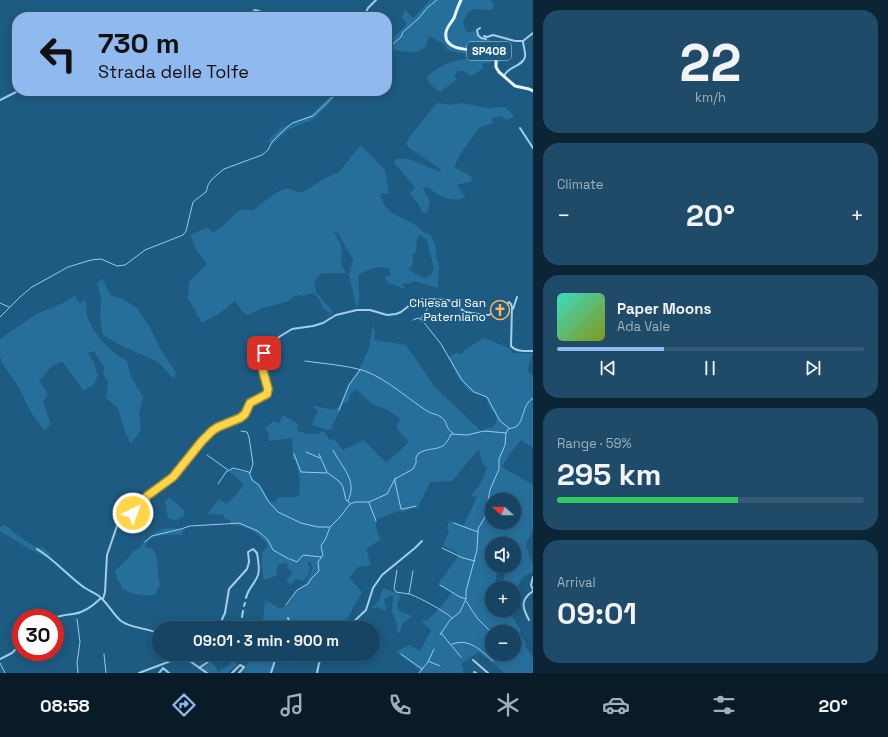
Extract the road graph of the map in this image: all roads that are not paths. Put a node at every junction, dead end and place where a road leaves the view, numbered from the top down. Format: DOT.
graph roads {
  1 [pos="376,0"];
  2 [pos="460,0"];
  3 [pos="366,12"];
  4 [pos="480,28"];
  5 [pos="533,33"];
  6 [pos="484,36"];
  7 [pos="490,36"];
  8 [pos="523,41"];
  9 [pos="504,77"];
  10 [pos="533,91"];
  11 [pos="12,94"];
  12 [pos="0,100"];
  13 [pos="520,128"];
  14 [pos="533,148"];
  15 [pos="517,296"];
  16 [pos="512,310"];
  17 [pos="533,351"];
  18 [pos="422,541"];
  19 [pos="37,549"];
  20 [pos="533,577"];
  21 [pos="533,590"];
  22 [pos="246,598"];
  23 [pos="102,599"];
  24 [pos="245,603"];
  25 [pos="244,606"];
  26 [pos="243,611"];
  27 [pos="64,615"];
  28 [pos="242,617"];
  29 [pos="288,618"];
  30 [pos="529,620"];
  31 [pos="221,621"];
  32 [pos="289,621"];
  33 [pos="354,621"];
  34 [pos="152,632"];
  35 [pos="12,653"];
  36 [pos="0,659"];
  37 [pos="472,660"];
  38 [pos="171,661"];
  39 [pos="189,661"];
  40 [pos="210,661"];
  41 [pos="275,661"];
  42 [pos="320,661"];
  43 [pos="199,668"];
  44 [pos="145,672"];
  45 [pos="139,673"];
  46 [pos="158,673"];
  47 [pos="170,673"];
  48 [pos="206,673"];
  49 [pos="232,673"];
  50 [pos="239,673"];
  51 [pos="271,673"];
  52 [pos="317,673"];
  53 [pos="488,673"];
  1 -- 3 [label="street"];
  2 -- 9 [label="main road, SP408"];
  4 -- 7 [label="street"];
  5 -- 8 [label="street"];
  6 -- 7 [label="street"];
  7 -- 8 [label="street"];
  8 -- 9 [label="street"];
  9 -- 10 [label="main road, SP408"];
  11 -- 12 [label="street"];
  13 -- 14 [label="street"];
  15 -- 16 [label="street"];
  16 -- 17 [label="street"];
  16 -- 23 [label="street"];
  18 -- 33 [label="street"];
  19 -- 23 [label="street"];
  20 -- 21 [label="street"];
  21 -- 30 [label="street"];
  22 -- 31 [label="street"];
  23 -- 27 [label="street"];
  23 -- 34 [label="street"];
  24 -- 25 [label="street"];
  26 -- 28 [label="street"];
  29 -- 32 [label="street"];
  35 -- 36 [label="street"];
  37 -- 53 [label="street"];
  38 -- 44 [label="street"];
  39 -- 43 [label="street"];
  40 -- 43 [label="street"];
  41 -- 51 [label="street"];
  42 -- 52 [label="street"];
  43 -- 48 [label="street"];
  44 -- 45 [label="street"];
  46 -- 47 [label="street"];
  49 -- 50 [label="street"];
}
